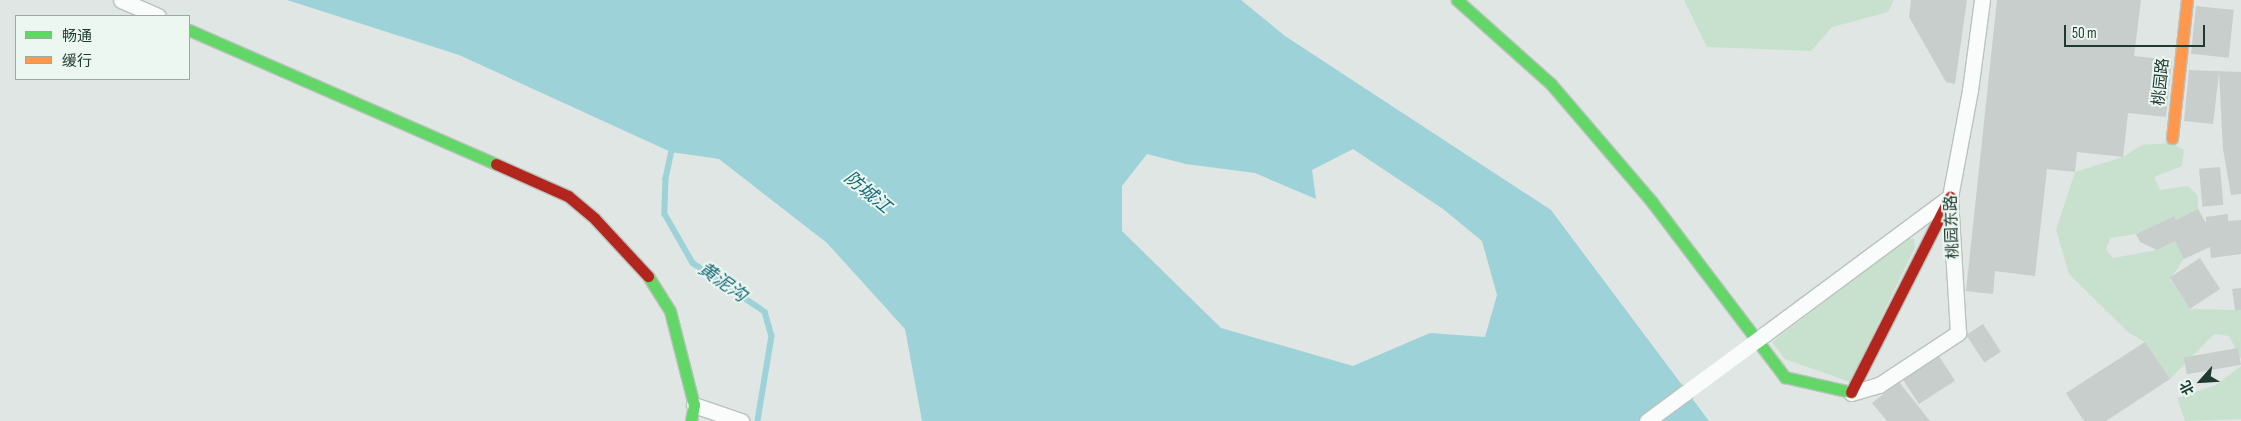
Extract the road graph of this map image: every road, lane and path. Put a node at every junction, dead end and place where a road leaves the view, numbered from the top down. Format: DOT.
graph roads {
  1 [pos="121,0"];
  2 [pos="1457,0"];
  3 [pos="1982,0"];
  4 [pos="2187,0"];
  5 [pos="156,15"];
  6 [pos="190,30"];
  7 [pos="2172,138"];
  8 [pos="1950,196"];
  9 [pos="1852,393"];
  10 [pos="694,405"];
  11 [pos="691,421"];
  12 [pos="741,421"];
  13 [pos="1647,421"];
  1 -- 5 [label="street"];
  2 -- 9 [label="street"];
  3 -- 8 [label="street, 桃园东路"];
  4 -- 7 [label="street, 桃园路"];
  6 -- 10 [label="street"];
  8 -- 9 [label="street"];
  8 -- 9 [label="street, 桃园东路"];
  8 -- 13 [label="street, bridge"];
  10 -- 11 [label="street"];
  10 -- 12 [label="street"];
}
